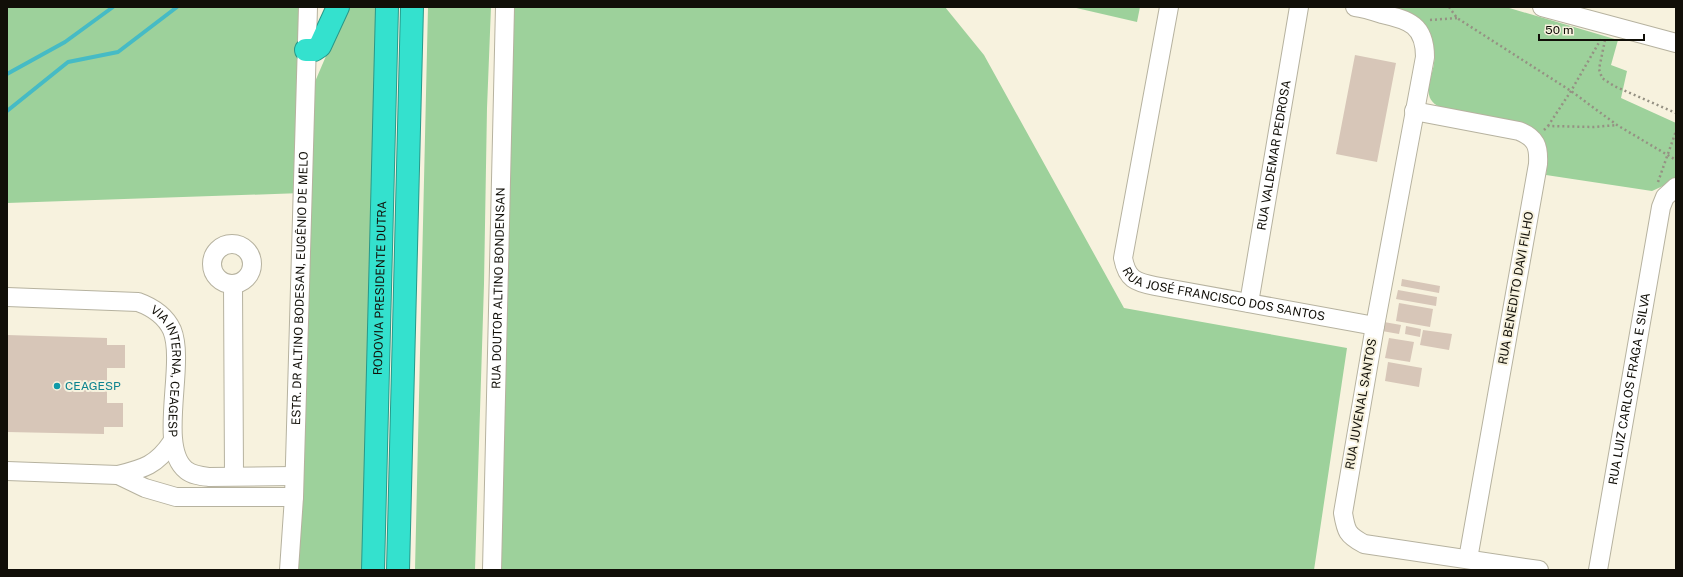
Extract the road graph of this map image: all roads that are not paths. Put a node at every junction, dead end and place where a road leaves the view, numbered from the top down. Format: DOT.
graph roads {
  1 [pos="308,7"];
  2 [pos="338,7"];
  3 [pos="387,7"];
  4 [pos="412,7"];
  5 [pos="505,7"];
  6 [pos="1169,7"];
  7 [pos="1298,7"];
  8 [pos="1355,7"];
  9 [pos="1359,7"];
  10 [pos="1542,7"];
  11 [pos="1676,43"];
  12 [pos="306,50"];
  13 [pos="1414,111"];
  14 [pos="1668,197"];
  15 [pos="233,284"];
  16 [pos="7,298"];
  17 [pos="1249,303"];
  18 [pos="1375,326"];
  19 [pos="172,442"];
  20 [pos="7,471"];
  21 [pos="118,475"];
  22 [pos="234,476"];
  23 [pos="294,476"];
  24 [pos="294,497"];
  25 [pos="1468,559"];
  26 [pos="289,570"];
  27 [pos="372,570"];
  28 [pos="398,570"];
  29 [pos="492,570"];
  30 [pos="1539,570"];
  31 [pos="1598,570"];
  1 -- 12 [label="street, ESTR. DR ALTINO BODESAN, EUGÊNIO DE MELO"];
  2 -- 12 [label="highway"];
  3 -- 27 [label="highway, RODOVIA PRESIDENTE DUTRA"];
  4 -- 28 [label="highway, RODOVIA PRESIDENTE DUTRA"];
  5 -- 29 [label="street, RUA DOUTOR ALTINO BONDENSAN"];
  6 -- 17 [label="street, RUA JOSÉ FRANCISCO DOS SANTOS"];
  7 -- 17 [label="street, RUA VALDEMAR PEDROSA"];
  8 -- 9 [label="street"];
  9 -- 13 [label="street, RUA JUVENAL SANTOS"];
  10 -- 11 [label="street"];
  12 -- 23 [label="street, ESTR. DR ALTINO BODESAN, EUGÊNIO DE MELO"];
  13 -- 18 [label="street, RUA JUVENAL SANTOS"];
  13 -- 25 [label="street, RUA BENEDITO DAVI FILHO"];
  14 -- 31 [label="street, RUA LUIZ CARLOS FRAGA E SILVA"];
  15 -- 22 [label="street"];
  16 -- 19 [label="street, VIA INTERNA, CEAGESP"];
  17 -- 18 [label="street, RUA JOSÉ FRANCISCO DOS SANTOS"];
  18 -- 25 [label="street, RUA JUVENAL SANTOS"];
  19 -- 21 [label="street"];
  19 -- 22 [label="street, VIA INTERNA, CEAGESP"];
  20 -- 21 [label="street"];
  21 -- 24 [label="street"];
  22 -- 23 [label="street, VIA INTERNA, CEAGESP"];
  23 -- 24 [label="street, ESTR. DR ALTINO BODESAN, EUGÊNIO DE MELO"];
  24 -- 26 [label="street, ESTR. DR ALTINO BODESAN, EUGÊNIO DE MELO"];
  25 -- 30 [label="street, RUA JUVENAL SANTOS"];
}
